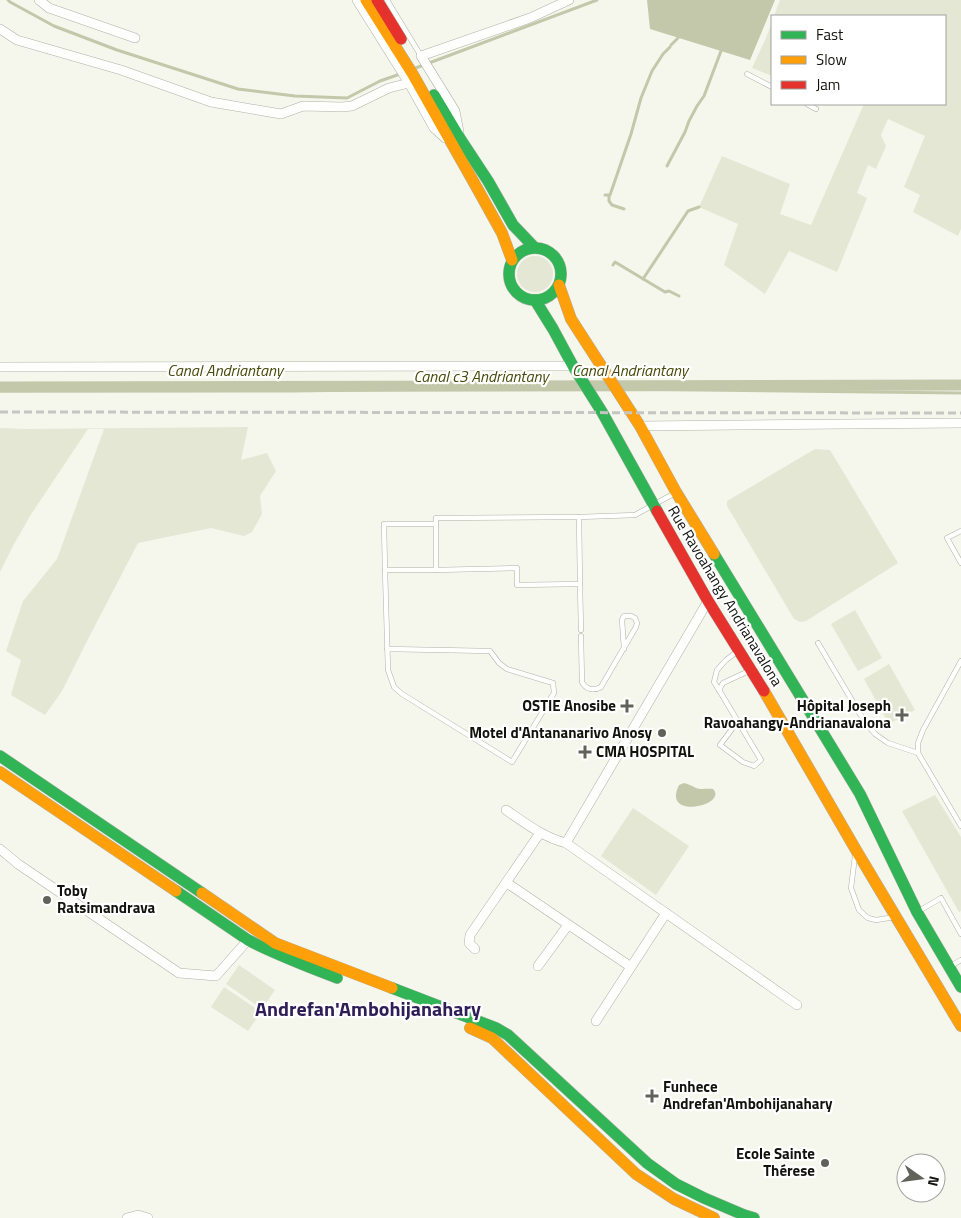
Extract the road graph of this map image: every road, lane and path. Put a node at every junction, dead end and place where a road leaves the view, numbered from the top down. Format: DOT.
graph roads {
  1 [pos="39,0"];
  2 [pos="357,0"];
  3 [pos="366,0"];
  4 [pos="377,0"];
  5 [pos="386,0"];
  6 [pos="569,0"];
  7 [pos="0,29"];
  8 [pos="135,38"];
  9 [pos="408,58"];
  10 [pos="415,74"];
  11 [pos="747,74"];
  12 [pos="771,86"];
  13 [pos="809,105"];
  14 [pos="816,109"];
  15 [pos="457,143"];
  16 [pos="534,246"];
  17 [pos="512,260"];
  18 [pos="559,285"];
  19 [pos="535,300"];
  20 [pos="573,366"];
  21 [pos="0,367"];
  22 [pos="961,423"];
  23 [pos="640,426"];
  24 [pos="676,492"];
  25 [pos="653,505"];
  26 [pos="579,517"];
  27 [pos="436,524"];
  28 [pos="961,531"];
  29 [pos="961,563"];
  30 [pos="385,570"];
  31 [pos="436,570"];
  32 [pos="580,584"];
  33 [pos="708,601"];
  34 [pos="818,643"];
  35 [pos="387,649"];
  36 [pos="624,649"];
  37 [pos="740,650"];
  38 [pos="961,662"];
  39 [pos="752,670"];
  40 [pos="719,690"];
  41 [pos="738,721"];
  42 [pos="918,753"];
  43 [pos="0,756"];
  44 [pos="0,772"];
  45 [pos="506,810"];
  46 [pos="961,826"];
  47 [pos="540,833"];
  48 [pos="566,843"];
  49 [pos="0,849"];
  50 [pos="856,850"];
  51 [pos="507,883"];
  52 [pos="917,912"];
  53 [pos="666,913"];
  54 [pos="896,917"];
  55 [pos="568,924"];
  56 [pos="250,926"];
  57 [pos="960,930"];
  58 [pos="245,938"];
  59 [pos="475,949"];
  60 [pos="961,960"];
  61 [pos="538,966"];
  62 [pos="631,967"];
  63 [pos="949,968"];
  64 [pos="961,987"];
  65 [pos="797,1005"];
  66 [pos="596,1021"];
  67 [pos="961,1026"];
  68 [pos="676,1184"];
  69 [pos="667,1194"];
  70 [pos="127,1218"];
  71 [pos="148,1218"];
  72 [pos="714,1218"];
  73 [pos="754,1218"];
  1 -- 8 [label="street"];
  2 -- 9 [label="street"];
  3 -- 9 [label="main road"];
  4 -- 9 [label="main road"];
  5 -- 9 [label="lane"];
  6 -- 9 [label="street"];
  7 -- 10 [label="street"];
  9 -- 10 [label="main road"];
  9 -- 10 [label="street"];
  10 -- 15 [label="main road"];
  10 -- 15 [label="street"];
  11 -- 12 [label="lane"];
  13 -- 14 [label="lane"];
  15 -- 16 [label="main road"];
  15 -- 17 [label="main road"];
  16 -- 17 [label="main road"];
  16 -- 18 [label="main road"];
  17 -- 19 [label="main road"];
  18 -- 19 [label="main road"];
  18 -- 23 [label="main road, Rue Ravoahangy Andrianavalona"];
  19 -- 20 [label="main road, Rue Ravoahangy Andrianavalona"];
  20 -- 21 [label="street"];
  20 -- 25 [label="main road, Rue Ravoahangy Andrianavalona"];
  22 -- 23 [label="street"];
  23 -- 24 [label="main road, Rue Ravoahangy Andrianavalona"];
  24 -- 25 [label="lane"];
  24 -- 52 [label="main road, Rue Ravoahangy Andrianavalona"];
  25 -- 26 [label="lane"];
  25 -- 33 [label="main road, Rue Ravoahangy Andrianavalona"];
  26 -- 27 [label="lane"];
  26 -- 32 [label="lane"];
  27 -- 30 [label="lane"];
  27 -- 31 [label="lane"];
  28 -- 29 [label="lane"];
  30 -- 31 [label="lane"];
  30 -- 35 [label="lane"];
  31 -- 32 [label="lane"];
  32 -- 36 [label="lane"];
  33 -- 37 [label="main road, Rue Ravoahangy Andrianavalona"];
  33 -- 48 [label="street"];
  34 -- 42 [label="lane"];
  35 -- 35 [label="lane"];
  36 -- 36 [label="lane"];
  37 -- 39 [label="main road, Rue Ravoahangy Andrianavalona"];
  37 -- 40 [label="lane"];
  38 -- 42 [label="lane"];
  39 -- 40 [label="lane"];
  39 -- 50 [label="main road, Rue Ravoahangy Andrianavalona"];
  40 -- 41 [label="lane"];
  41 -- 41 [label="lane"];
  42 -- 46 [label="lane"];
  43 -- 56 [label="main road"];
  44 -- 58 [label="main road"];
  45 -- 47 [label="street"];
  47 -- 48 [label="street"];
  47 -- 51 [label="street"];
  48 -- 53 [label="street"];
  49 -- 58 [label="street"];
  50 -- 54 [label="main road, Rue Ravoahangy Andrianavalona"];
  50 -- 54 [label="lane"];
  51 -- 55 [label="street"];
  51 -- 59 [label="street"];
  52 -- 57 [label="lane"];
  52 -- 63 [label="main road, Rue Ravoahangy Andrianavalona"];
  53 -- 62 [label="street"];
  53 -- 65 [label="street"];
  54 -- 67 [label="main road, Rue Ravoahangy Andrianavalona"];
  55 -- 61 [label="street"];
  55 -- 62 [label="street"];
  56 -- 58 [label="street"];
  56 -- 68 [label="main road"];
  58 -- 69 [label="main road"];
  60 -- 63 [label="lane"];
  62 -- 66 [label="street"];
  63 -- 64 [label="main road, Rue Ravoahangy Andrianavalona"];
  68 -- 69 [label="street"];
  68 -- 73 [label="main road"];
  69 -- 72 [label="main road"];
  70 -- 71 [label="street"];
}
